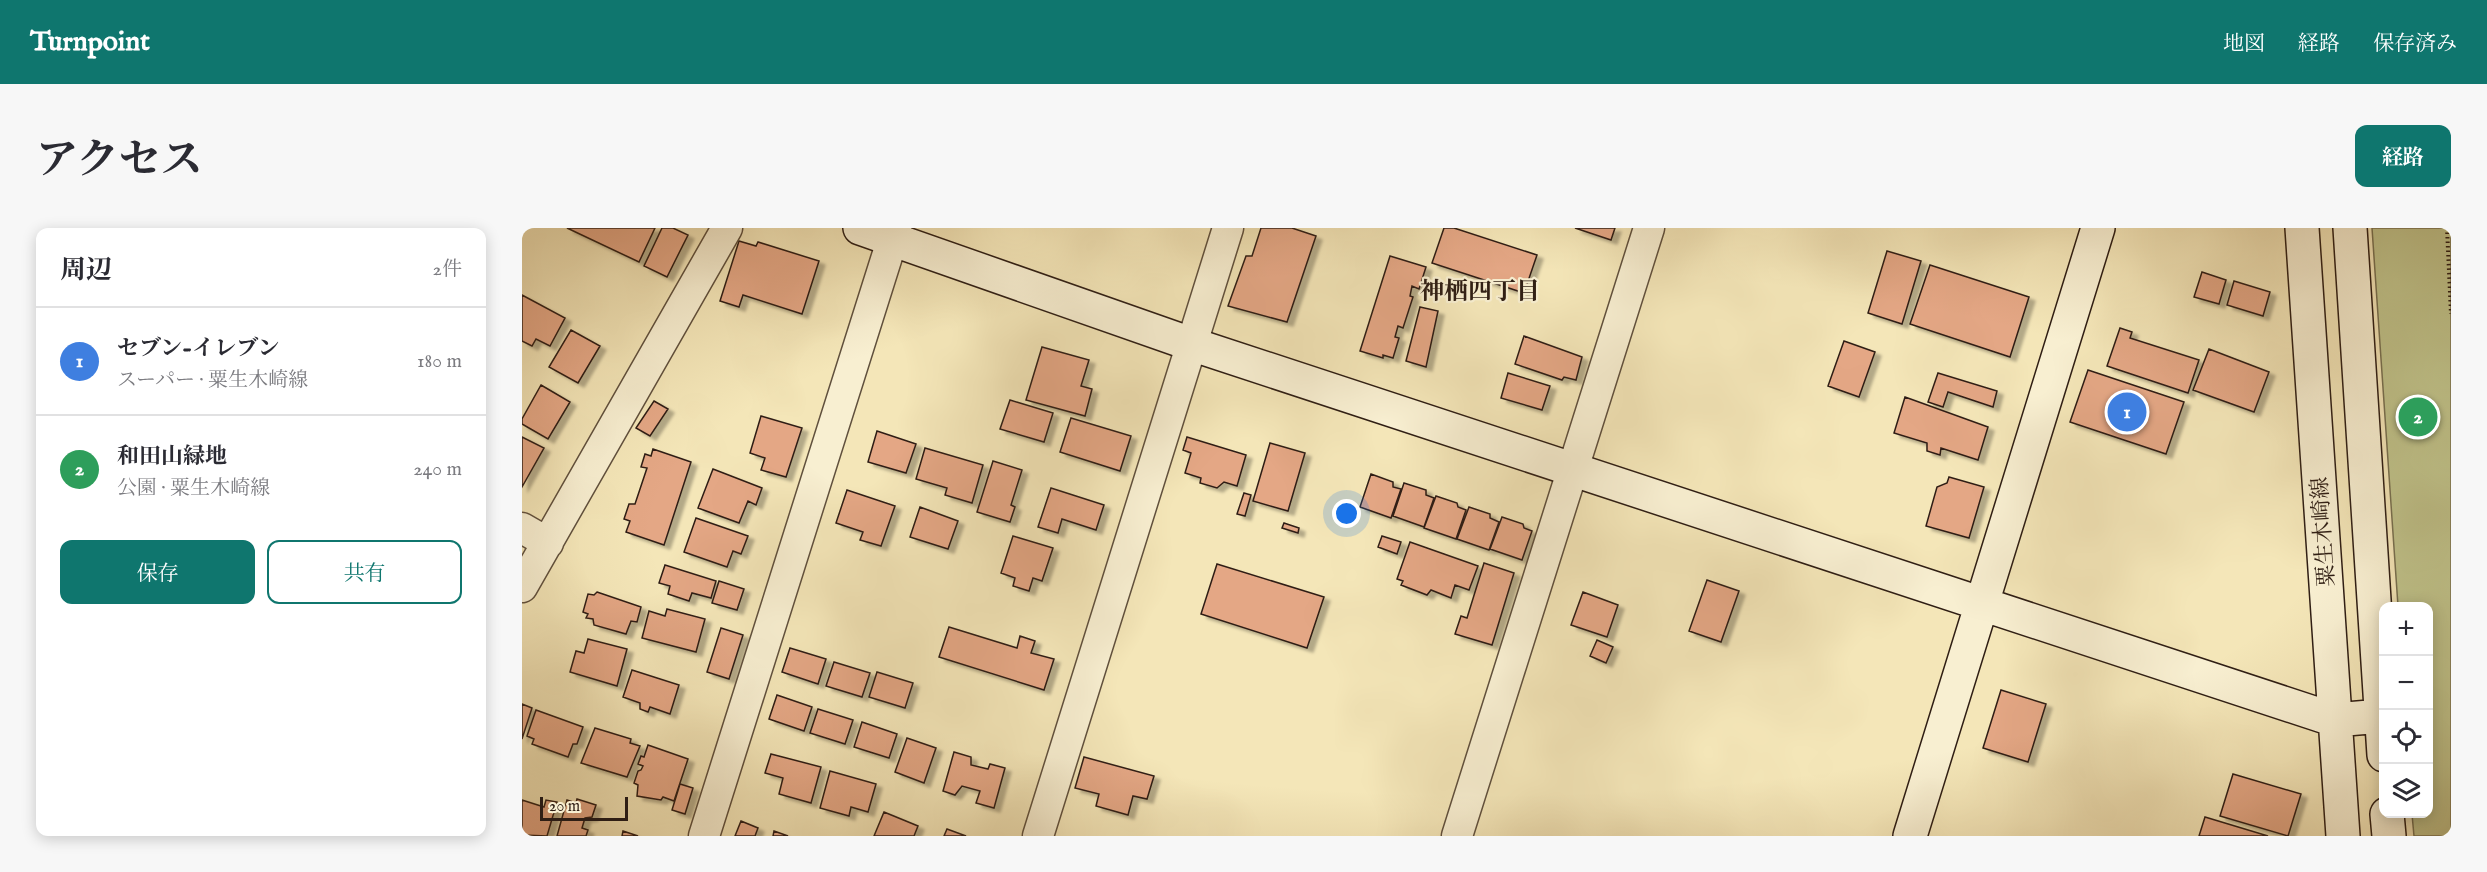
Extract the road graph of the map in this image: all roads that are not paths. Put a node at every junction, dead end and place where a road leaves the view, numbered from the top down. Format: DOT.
graph roads {
  1 [pos="727,228"];
  2 [pos="860,228"];
  3 [pos="1228,228"];
  4 [pos="1649,228"];
  5 [pos="2098,228"];
  6 [pos="2302,228"];
  7 [pos="2350,228"];
  8 [pos="895,234"];
  9 [pos="1191,344"];
  10 [pos="1574,470"];
  11 [pos="535,536"];
  12 [pos="522,587"];
  13 [pos="1984,603"];
  14 [pos="2381,710"];
  15 [pos="2379,717"];
  16 [pos="2335,720"];
  17 [pos="2388,818"];
  18 [pos="704,836"];
  19 [pos="1038,836"];
  20 [pos="1457,836"];
  21 [pos="1910,836"];
  22 [pos="2343,836"];
  23 [pos="2389,836"];
  1 -- 11 [label="street"];
  2 -- 8 [label="street"];
  3 -- 9 [label="street"];
  4 -- 10 [label="street"];
  5 -- 13 [label="street"];
  6 -- 16 [label="street, 粟生木崎線"];
  7 -- 14 [label="street"];
  8 -- 9 [label="street"];
  8 -- 18 [label="street"];
  9 -- 10 [label="street"];
  9 -- 19 [label="street"];
  10 -- 13 [label="street"];
  10 -- 20 [label="street"];
  11 -- 12 [label="street"];
  13 -- 16 [label="street"];
  13 -- 21 [label="street"];
  15 -- 16 [label="street"];
  16 -- 22 [label="street, 粟生木崎線"];
  17 -- 23 [label="street"];
}
